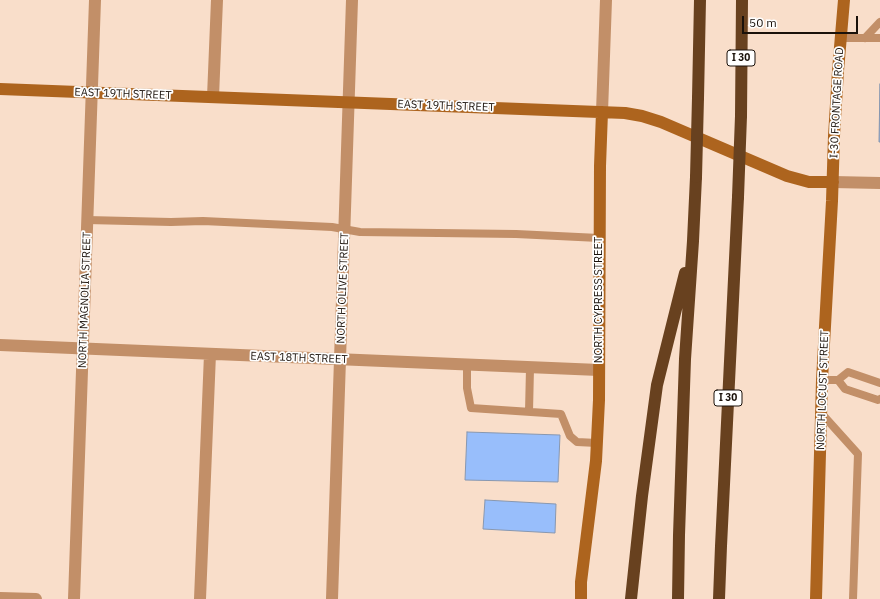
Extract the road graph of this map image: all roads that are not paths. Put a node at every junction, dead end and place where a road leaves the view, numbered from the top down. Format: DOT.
graph roads {
  1 [pos="95,0"];
  2 [pos="217,0"];
  3 [pos="352,0"];
  4 [pos="606,0"];
  5 [pos="700,0"];
  6 [pos="742,0"];
  7 [pos="844,0"];
  8 [pos="880,22"];
  9 [pos="841,38"];
  10 [pos="865,38"];
  11 [pos="880,38"];
  12 [pos="0,89"];
  13 [pos="92,93"];
  14 [pos="213,97"];
  15 [pos="349,103"];
  16 [pos="602,112"];
  17 [pos="833,182"];
  18 [pos="880,183"];
  19 [pos="87,220"];
  20 [pos="345,230"];
  21 [pos="599,238"];
  22 [pos="693,241"];
  23 [pos="0,345"];
  24 [pos="83,348"];
  25 [pos="210,354"];
  26 [pos="340,359"];
  27 [pos="467,365"];
  28 [pos="530,368"];
  29 [pos="599,370"];
  30 [pos="822,380"];
  31 [pos="838,380"];
  32 [pos="880,383"];
  33 [pos="880,398"];
  34 [pos="529,412"];
  35 [pos="822,414"];
  36 [pos="597,443"];
  37 [pos="0,598"];
  38 [pos="36,599"];
  39 [pos="74,599"];
  40 [pos="200,599"];
  41 [pos="332,599"];
  42 [pos="581,599"];
  43 [pos="630,599"];
  44 [pos="678,599"];
  45 [pos="719,599"];
  46 [pos="816,599"];
  47 [pos="853,599"];
  1 -- 13 [label="street, NORTH MAGNOLIA STREET"];
  2 -- 14 [label="street"];
  3 -- 15 [label="street, NORTH OLIVE STREET"];
  4 -- 16 [label="street, NORTH CYPRESS STREET"];
  5 -- 22 [label="highway, bridge"];
  6 -- 45 [label="highway, I 30, bridge"];
  7 -- 9 [label="main road, I-30 FRONTAGE ROAD"];
  8 -- 10 [label="lane"];
  9 -- 10 [label="lane"];
  9 -- 17 [label="main road, I-30 FRONTAGE ROAD"];
  10 -- 11 [label="lane"];
  12 -- 13 [label="main road, EAST 19TH STREET"];
  13 -- 14 [label="main road, EAST 19TH STREET"];
  13 -- 19 [label="street, NORTH MAGNOLIA STREET"];
  14 -- 15 [label="main road, EAST 19TH STREET"];
  15 -- 16 [label="main road, EAST 19TH STREET"];
  15 -- 20 [label="street, NORTH OLIVE STREET"];
  16 -- 17 [label="main road, EAST 19TH STREET"];
  16 -- 21 [label="main road, NORTH CYPRESS STREET"];
  17 -- 18 [label="street, EAST 19TH STREET"];
  17 -- 30 [label="main road, NORTH LOCUST STREET"];
  19 -- 20 [label="lane"];
  19 -- 24 [label="street, NORTH MAGNOLIA STREET"];
  20 -- 21 [label="lane"];
  20 -- 26 [label="street, NORTH OLIVE STREET"];
  21 -- 29 [label="main road, NORTH CYPRESS STREET"];
  22 -- 43 [label="highway"];
  22 -- 44 [label="highway"];
  23 -- 24 [label="street, EAST 18TH STREET"];
  24 -- 25 [label="street, EAST 18TH STREET"];
  24 -- 39 [label="street, NORTH MAGNOLIA STREET"];
  25 -- 26 [label="street, EAST 18TH STREET"];
  25 -- 40 [label="street"];
  26 -- 27 [label="street, EAST 18TH STREET"];
  26 -- 41 [label="street, NORTH OLIVE STREET"];
  27 -- 28 [label="street, EAST 18TH STREET"];
  27 -- 34 [label="lane"];
  28 -- 29 [label="street, EAST 18TH STREET"];
  28 -- 34 [label="lane"];
  29 -- 36 [label="main road, NORTH CYPRESS STREET"];
  30 -- 31 [label="lane"];
  30 -- 35 [label="main road, NORTH LOCUST STREET"];
  31 -- 32 [label="lane"];
  31 -- 33 [label="lane"];
  34 -- 36 [label="lane"];
  35 -- 46 [label="main road, NORTH LOCUST STREET"];
  35 -- 47 [label="lane"];
  36 -- 42 [label="main road, NORTH CYPRESS STREET"];
  37 -- 38 [label="street"];
}
